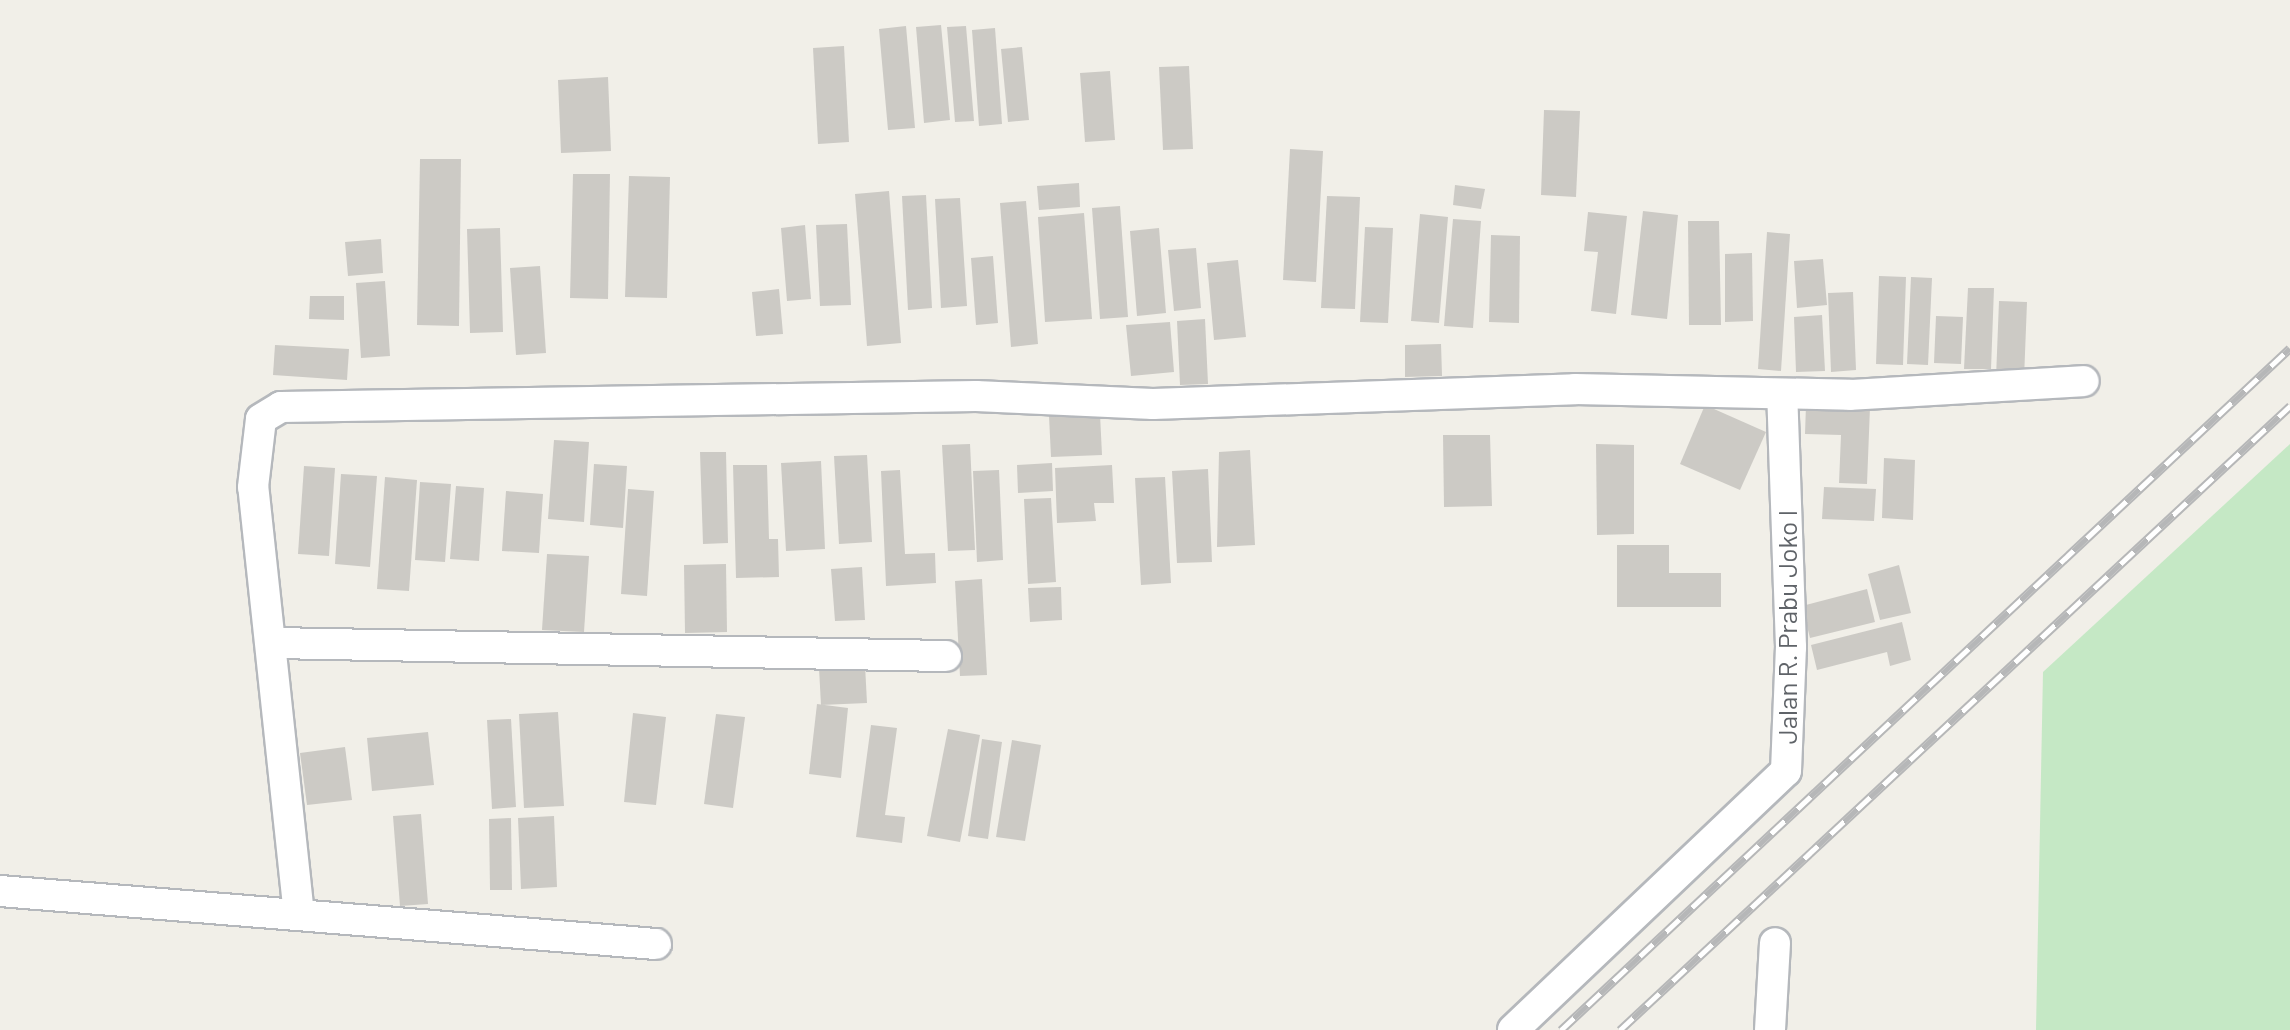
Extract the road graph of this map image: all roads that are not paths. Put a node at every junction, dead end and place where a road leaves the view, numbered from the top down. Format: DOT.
graph roads {
  1 [pos="2084,381"];
  2 [pos="1782,394"];
  3 [pos="274,643"];
  4 [pos="946,656"];
  5 [pos="0,891"];
  6 [pos="299,915"];
  7 [pos="1775,943"];
  8 [pos="656,944"];
  9 [pos="1513,1030"];
  10 [pos="1770,1030"];
  1 -- 2 [label="street"];
  2 -- 3 [label="street"];
  2 -- 9 [label="street, Jalan R. Prabu Joko I"];
  3 -- 4 [label="street"];
  3 -- 6 [label="street"];
  5 -- 6 [label="street"];
  6 -- 8 [label="street"];
  7 -- 10 [label="street"];
}
